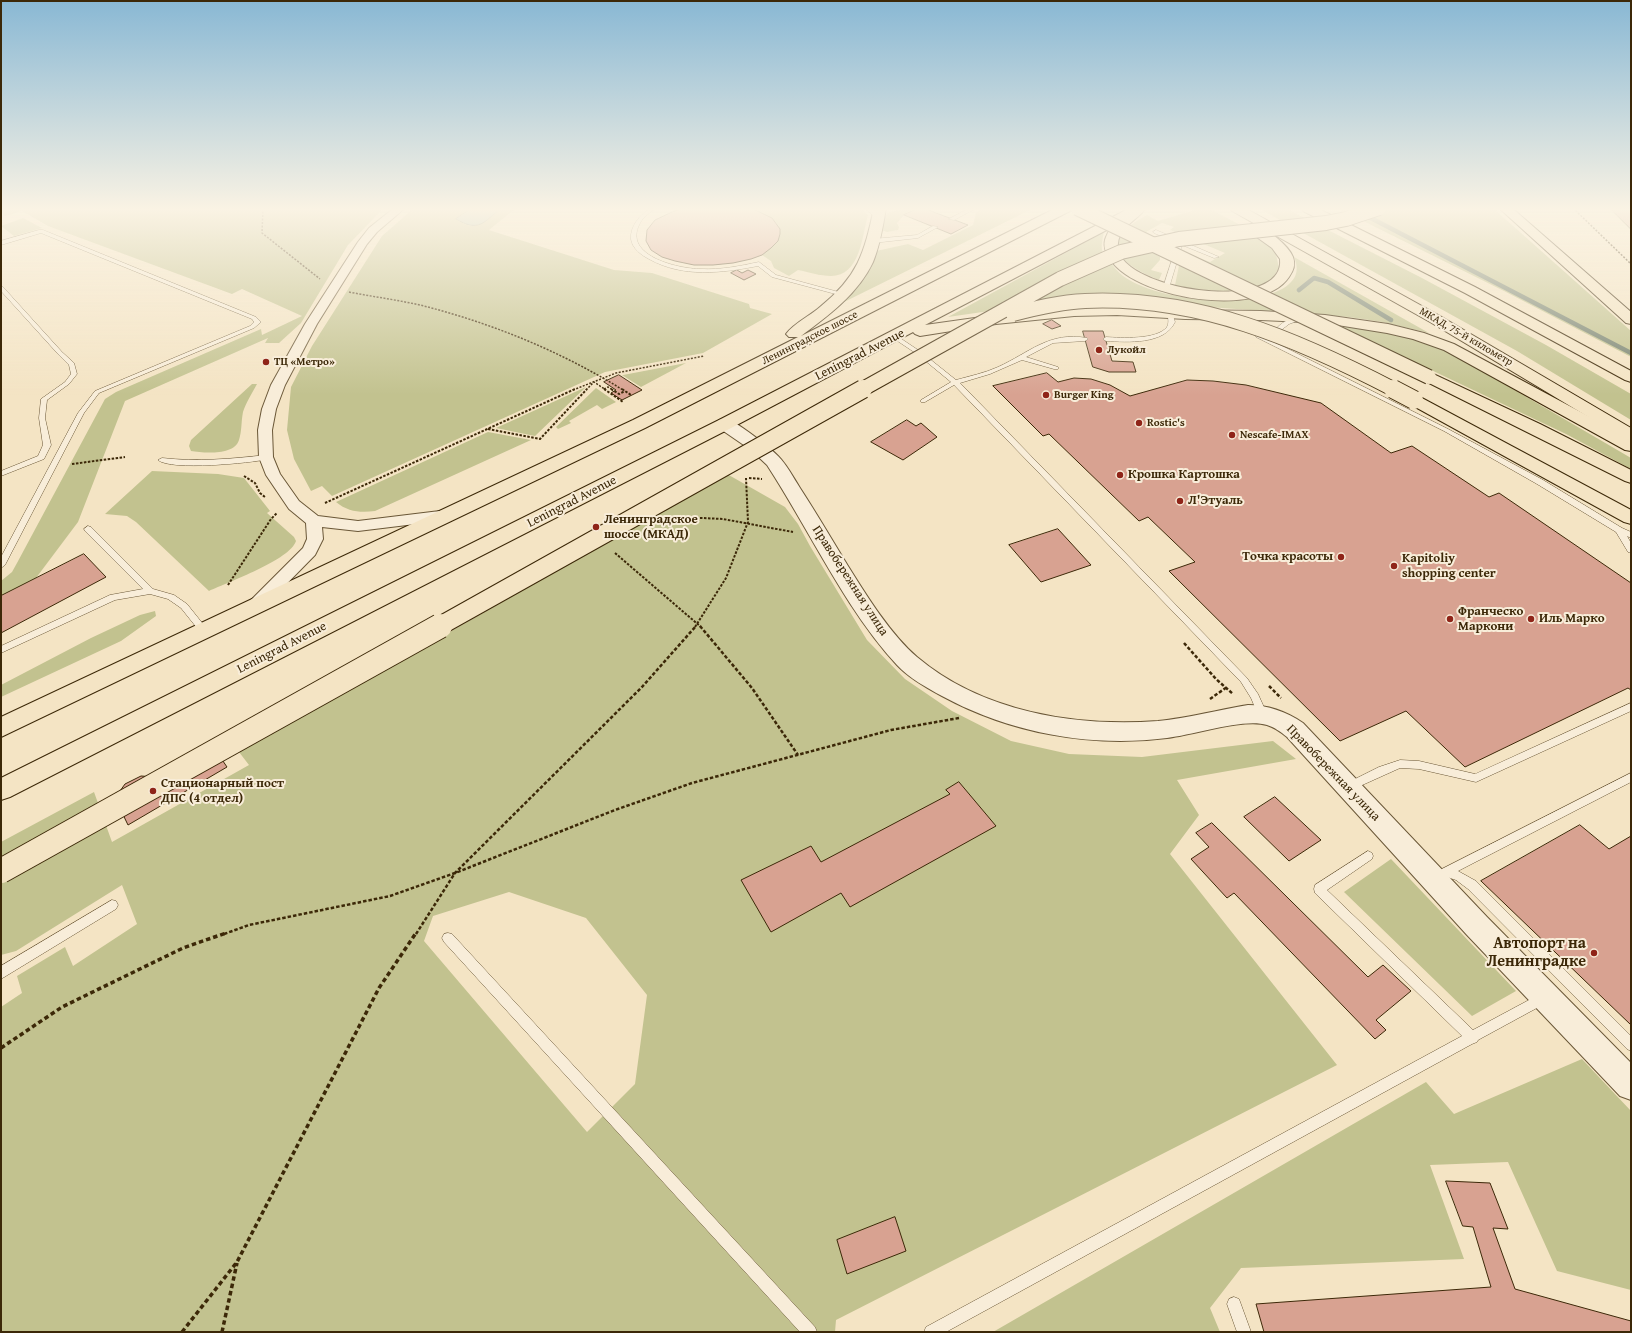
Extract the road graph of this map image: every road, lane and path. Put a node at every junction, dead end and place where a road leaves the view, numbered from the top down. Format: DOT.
graph roads {
  1 [pos="137,270"];
  2 [pos="309,270"];
  3 [pos="346,270"];
  4 [pos="699,270"];
  5 [pos="711,270"];
  6 [pos="767,270"];
  7 [pos="861,270"];
  8 [pos="944,270"];
  9 [pos="1022,270"];
  10 [pos="1078,270"];
  11 [pos="1128,270"];
  12 [pos="1171,270"];
  13 [pos="1207,270"];
  14 [pos="1286,270"];
  15 [pos="1347,270"];
  16 [pos="1432,270"];
  17 [pos="1575,270"];
  18 [pos="1,288"];
  19 [pos="1166,288"];
  20 [pos="334,290"];
  21 [pos="843,294"];
  22 [pos="1170,313"];
  23 [pos="1195,315"];
  24 [pos="1307,318"];
  25 [pos="1631,320"];
  26 [pos="981,324"];
  27 [pos="895,337"];
  28 [pos="1085,339"];
  29 [pos="1106,339"];
  30 [pos="1292,352"];
  31 [pos="704,356"];
  32 [pos="1020,357"];
  33 [pos="1056,368"];
  34 [pos="1631,377"];
  35 [pos="605,378"];
  36 [pos="732,378"];
  37 [pos="594,382"];
  38 [pos="955,382"];
  39 [pos="604,389"];
  40 [pos="625,391"];
  41 [pos="631,395"];
  42 [pos="923,401"];
  43 [pos="623,402"];
  44 [pos="725,424"];
  45 [pos="487,429"];
  46 [pos="1631,435"];
  47 [pos="1631,446"];
  48 [pos="125,457"];
  49 [pos="266,457"];
  50 [pos="162,460"];
  51 [pos="53,466"];
  52 [pos="1,474"];
  53 [pos="784,477"];
  54 [pos="1631,477"];
  55 [pos="324,503"];
  56 [pos="279,511"];
  57 [pos="451,514"];
  58 [pos="676,517"];
  59 [pos="1631,518"];
  60 [pos="314,521"];
  61 [pos="748,522"];
  62 [pos="88,529"];
  63 [pos="1619,530"];
  64 [pos="799,533"];
  65 [pos="1631,535"];
  66 [pos="1631,550"];
  67 [pos="612,551"];
  68 [pos="1,565"];
  69 [pos="228,585"];
  70 [pos="150,591"];
  71 [pos="255,606"];
  72 [pos="698,623"];
  73 [pos="204,631"];
  74 [pos="1,650"];
  75 [pos="1226,687"];
  76 [pos="1205,700"];
  77 [pos="1631,707"];
  78 [pos="1262,714"];
  79 [pos="964,718"];
  80 [pos="1,728"];
  81 [pos="798,755"];
  82 [pos="1631,776"];
  83 [pos="1348,787"];
  84 [pos="1,790"];
  85 [pos="1368,856"];
  86 [pos="1,871"];
  87 [pos="455,873"];
  88 [pos="1440,875"];
  89 [pos="112,905"];
  90 [pos="448,938"];
  91 [pos="1,973"];
  92 [pos="1545,997"];
  93 [pos="1473,1038"];
  94 [pos="1631,1046"];
  95 [pos="1,1048"];
  96 [pos="1631,1085"];
  97 [pos="237,1262"];
  98 [pos="1234,1304"];
  99 [pos="182,1332"];
  100 [pos="222,1332"];
  101 [pos="810,1332"];
  102 [pos="931,1332"];
  103 [pos="1244,1332"];
  1 -- 51 [label="lane"];
  2 -- 20 [label="path"];
  3 -- 20 [label="street"];
  4 -- 5 [label="lane"];
  6 -- 21 [label="lane"];
  7 -- 21 [label="main road"];
  8 -- 36 [label="main road, Ленинградское шоссе"];
  9 -- 27 [label="main road, Leningrad Avenue"];
  10 -- 26 [label="main road, bridge"];
  11 -- 19 [label="main road"];
  12 -- 19 [label="lane"];
  13 -- 54 [label="main road, bridge"];
  14 -- 19 [label="main road"];
  15 -- 46 [label="main road, МКАД, 75-й километр"];
  16 -- 34 [label="main road"];
  17 -- 25 [label="main road"];
  18 -- 52 [label="lane"];
  20 -- 35 [label="path"];
  20 -- 49 [label="street"];
  21 -- 36 [label="main road"];
  22 -- 23 [label="main road"];
  22 -- 27 [label="main road"];
  22 -- 29 [label="lane"];
  23 -- 24 [label="main road"];
  23 -- 30 [label="lane"];
  24 -- 30 [label="lane"];
  24 -- 47 [label="main road"];
  26 -- 59 [label="main road, bridge"];
  26 -- 86 [label="main road, bridge"];
  27 -- 38 [label="lane"];
  27 -- 44 [label="main road, Leningrad Avenue"];
  28 -- 32 [label="lane"];
  30 -- 63 [label="lane"];
  31 -- 35 [label="path"];
  32 -- 33 [label="lane"];
  32 -- 38 [label="lane"];
  35 -- 37 [label="path"];
  35 -- 40 [label="path"];
  36 -- 57 [label="main road, Ленинградское шоссе"];
  37 -- 39 [label="path"];
  37 -- 45 [label="path"];
  37 -- 45 [label="path"];
  38 -- 42 [label="lane"];
  38 -- 78 [label="lane"];
  39 -- 40 [label="path"];
  39 -- 43 [label="path"];
  40 -- 41 [label="path"];
  44 -- 53 [label="street, Правобережная улица"];
  44 -- 84 [label="main road, Leningrad Avenue"];
  45 -- 55 [label="path"];
  48 -- 51 [label="path"];
  49 -- 50 [label="lane"];
  49 -- 60 [label="street"];
  51 -- 68 [label="lane"];
  53 -- 61 [label="path"];
  53 -- 78 [label="street, Правобережная улица"];
  56 -- 69 [label="path"];
  57 -- 60 [label="street"];
  57 -- 71 [label="main road"];
  58 -- 61 [label="path"];
  60 -- 71 [label="street"];
  61 -- 64 [label="path"];
  61 -- 72 [label="path"];
  62 -- 70 [label="lane"];
  63 -- 65 [label="lane"];
  63 -- 66 [label="lane"];
  67 -- 72 [label="path"];
  70 -- 73 [label="lane"];
  70 -- 74 [label="lane"];
  71 -- 73 [label="main road"];
  72 -- 81 [label="path"];
  72 -- 87 [label="path"];
  73 -- 80 [label="main road"];
  75 -- 76 [label="path"];
  77 -- 83 [label="lane"];
  78 -- 83 [label="street, Правобережная улица"];
  79 -- 81 [label="path"];
  81 -- 87 [label="path"];
  82 -- 88 [label="lane"];
  83 -- 88 [label="street, Правобережная улица"];
  85 -- 93 [label="lane"];
  87 -- 95 [label="path"];
  87 -- 97 [label="path"];
  88 -- 92 [label="street, Правобережная улица"];
  88 -- 94 [label="lane"];
  89 -- 91 [label="lane"];
  90 -- 101 [label="lane"];
  92 -- 93 [label="lane"];
  92 -- 96 [label="street, Правобережная улица"];
  93 -- 102 [label="lane"];
  97 -- 99 [label="path"];
  97 -- 100 [label="path"];
  98 -- 103 [label="lane"];
}
